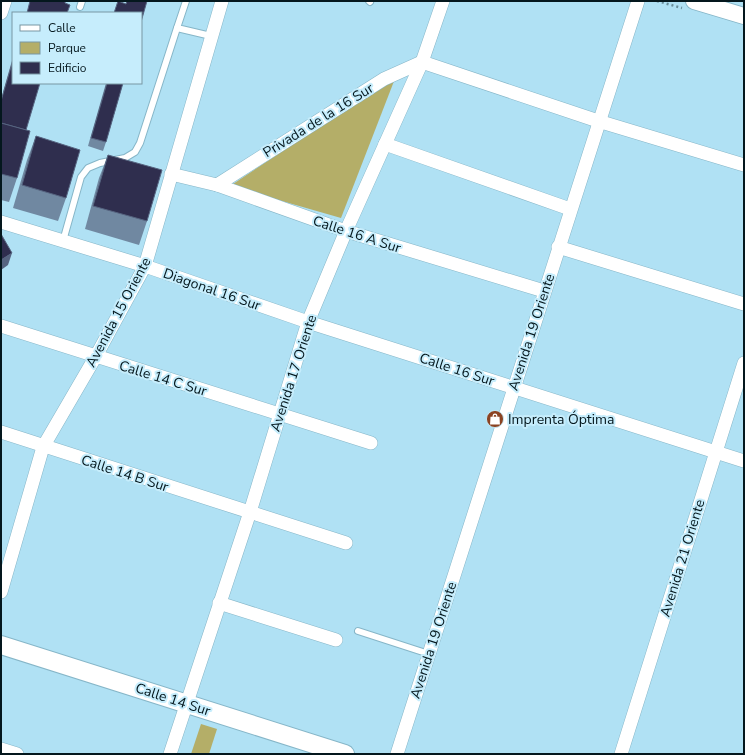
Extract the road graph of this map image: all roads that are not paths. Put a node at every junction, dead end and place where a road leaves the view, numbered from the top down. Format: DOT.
graph roads {
  1 [pos="186,1"];
  2 [pos="222,1"];
  3 [pos="443,1"];
  4 [pos="638,1"];
  5 [pos="694,1"];
  6 [pos="744,16"];
  7 [pos="177,28"];
  8 [pos="212,36"];
  9 [pos="422,62"];
  10 [pos="598,121"];
  11 [pos="385,144"];
  12 [pos="744,165"];
  13 [pos="171,174"];
  14 [pos="217,184"];
  15 [pos="570,209"];
  16 [pos="1,222"];
  17 [pos="346,231"];
  18 [pos="63,240"];
  19 [pos="558,247"];
  20 [pos="146,266"];
  21 [pos="544,291"];
  22 [pos="744,304"];
  23 [pos="308,322"];
  24 [pos="1,326"];
  25 [pos="96,356"];
  26 [pos="744,363"];
  27 [pos="514,387"];
  28 [pos="280,414"];
  29 [pos="1,432"];
  30 [pos="371,443"];
  31 [pos="44,446"];
  32 [pos="715,452"];
  33 [pos="744,461"];
  34 [pos="250,512"];
  35 [pos="346,543"];
  36 [pos="1,592"];
  37 [pos="219,603"];
  38 [pos="358,631"];
  39 [pos="336,640"];
  40 [pos="1,645"];
  41 [pos="429,654"];
  42 [pos="186,704"];
  43 [pos="1,749"];
  44 [pos="17,754"];
  45 [pos="170,754"];
  46 [pos="345,754"];
  47 [pos="397,754"];
  48 [pos="622,754"];
  1 -- 7 [label="lane"];
  2 -- 8 [label="street, Avenida 15 Oriente"];
  3 -- 9 [label="street, Avenida 17 Oriente"];
  4 -- 10 [label="street, Avenida 19 Oriente"];
  5 -- 6 [label="street"];
  7 -- 8 [label="lane"];
  7 -- 18 [label="lane"];
  8 -- 13 [label="street, Avenida 15 Oriente"];
  9 -- 10 [label="street"];
  9 -- 11 [label="street, Avenida 17 Oriente"];
  9 -- 14 [label="street, Privada de la 16 Sur"];
  10 -- 12 [label="street"];
  10 -- 15 [label="street, Avenida 19 Oriente"];
  11 -- 15 [label="street"];
  11 -- 17 [label="street, Avenida 17 Oriente"];
  13 -- 14 [label="street, Calle 16 A Sur"];
  13 -- 20 [label="street, Avenida 15 Oriente"];
  14 -- 17 [label="street, Calle 16 A Sur"];
  15 -- 19 [label="street, Avenida 19 Oriente"];
  16 -- 18 [label="street, Diagonal 16 Sur"];
  17 -- 21 [label="street, Calle 16 A Sur"];
  17 -- 23 [label="street, Avenida 17 Oriente"];
  18 -- 20 [label="street, Diagonal 16 Sur"];
  19 -- 21 [label="street, Avenida 19 Oriente"];
  19 -- 22 [label="street"];
  20 -- 23 [label="street, Diagonal 16 Sur"];
  20 -- 25 [label="street, Avenida 15 Oriente"];
  21 -- 27 [label="street, Avenida 19 Oriente"];
  23 -- 27 [label="street, Calle 16 Sur"];
  23 -- 28 [label="street, Avenida 17 Oriente"];
  24 -- 25 [label="street, Calle 14 C Sur"];
  25 -- 28 [label="street, Calle 14 C Sur"];
  25 -- 31 [label="street, Avenida 15 Oriente"];
  26 -- 32 [label="street, Avenida 21 Oriente"];
  27 -- 32 [label="street, Calle 16 Sur"];
  27 -- 41 [label="street, Avenida 19 Oriente"];
  28 -- 30 [label="street, Calle 14 C Sur"];
  28 -- 34 [label="street, Avenida 17 Oriente"];
  29 -- 31 [label="street, Calle 14 B Sur"];
  31 -- 34 [label="street, Calle 14 B Sur"];
  31 -- 36 [label="street, Avenida 15 Oriente"];
  32 -- 33 [label="street, Calle 16 Sur"];
  32 -- 48 [label="street, Avenida 21 Oriente"];
  34 -- 35 [label="street, Calle 14 B Sur"];
  34 -- 37 [label="street, Avenida 17 Oriente"];
  37 -- 39 [label="street"];
  37 -- 42 [label="street, Avenida 17 Oriente"];
  38 -- 41 [label="lane"];
  40 -- 42 [label="main road, Calle 14 Sur"];
  41 -- 47 [label="street, Avenida 19 Oriente"];
  42 -- 45 [label="street, Avenida 17 Oriente"];
  42 -- 46 [label="main road, Calle 14 Sur"];
  43 -- 44 [label="street"];
}
